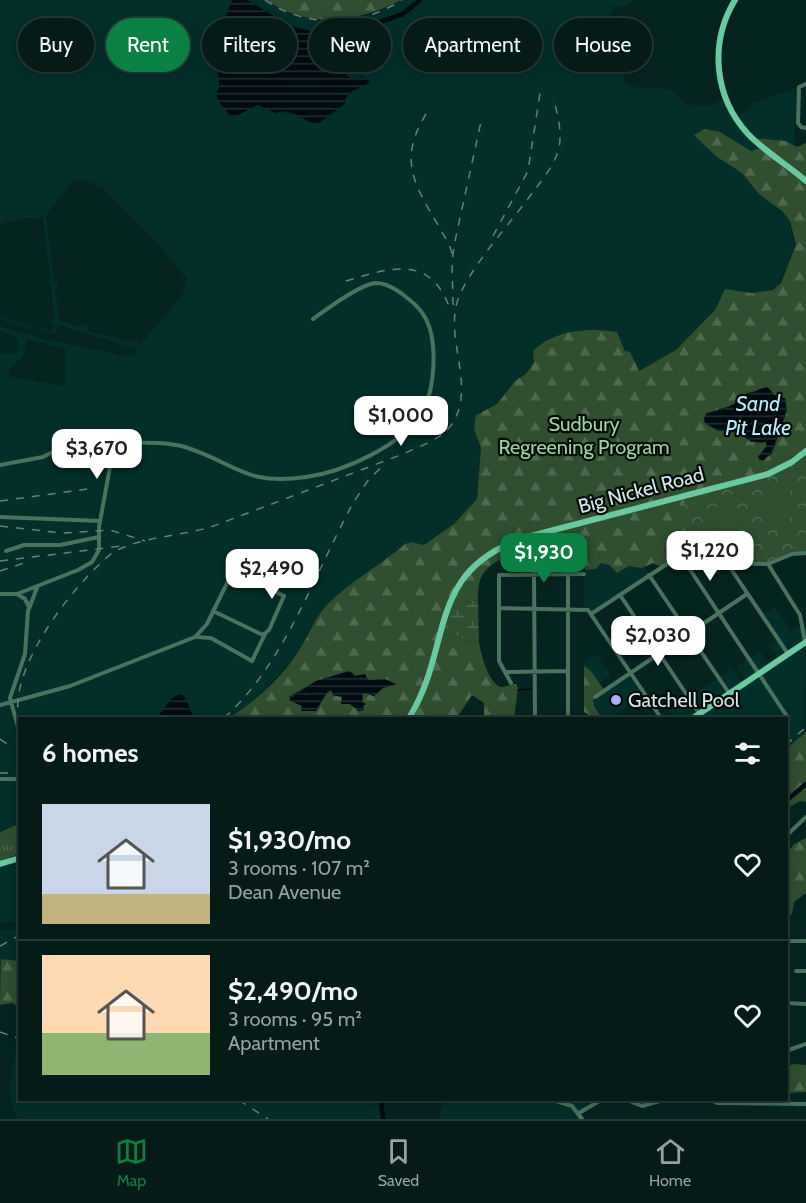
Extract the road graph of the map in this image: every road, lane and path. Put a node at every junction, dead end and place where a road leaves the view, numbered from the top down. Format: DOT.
graph roads {
  1 [pos="735,0"];
  2 [pos="806,84"];
  3 [pos="806,128"];
  4 [pos="806,181"];
  5 [pos="313,319"];
  6 [pos="109,447"];
  7 [pos="806,451"];
  8 [pos="0,465"];
  9 [pos="0,517"];
  10 [pos="100,521"];
  11 [pos="99,537"];
  12 [pos="6,551"];
  13 [pos="806,553"];
  14 [pos="684,561"];
  15 [pos="727,563"];
  16 [pos="768,564"];
  17 [pos="534,573"];
  18 [pos="568,574"];
  19 [pos="584,574"];
  20 [pos="649,575"];
  21 [pos="39,586"];
  22 [pos="0,594"];
  23 [pos="17,594"];
  24 [pos="747,594"];
  25 [pos="620,595"];
  26 [pos="29,608"];
  27 [pos="499,608"];
  28 [pos="534,608"];
  29 [pos="568,608"];
  30 [pos="213,611"];
  31 [pos="591,614"];
  32 [pos="718,614"];
  33 [pos="265,634"];
  34 [pos="689,634"];
  35 [pos="195,637"];
  36 [pos="806,642"];
  37 [pos="659,653"];
  38 [pos="788,654"];
  39 [pos="534,671"];
  40 [pos="568,671"];
  41 [pos="505,672"];
  42 [pos="630,673"];
  43 [pos="759,674"];
  44 [pos="511,683"];
  45 [pos="729,694"];
  46 [pos="595,697"];
  47 [pos="10,702"];
  48 [pos="0,705"];
  49 [pos="700,714"];
  50 [pos="410,717"];
  51 [pos="535,717"];
  52 [pos="568,717"];
  53 [pos="660,717"];
  54 [pos="695,717"];
  55 [pos="787,717"];
  56 [pos="18,728"];
  57 [pos="0,779"];
  58 [pos="18,779"];
  59 [pos="806,817"];
  60 [pos="788,834"];
  61 [pos="18,857"];
  62 [pos="0,863"];
  63 [pos="788,941"];
  64 [pos="806,941"];
  65 [pos="796,971"];
  66 [pos="806,971"];
  67 [pos="788,1003"];
  68 [pos="806,1004"];
  69 [pos="806,1044"];
  70 [pos="788,1050"];
  71 [pos="557,1101"];
  72 [pos="599,1101"];
  73 [pos="630,1101"];
  74 [pos="660,1101"];
  75 [pos="712,1101"];
  76 [pos="774,1102"];
  77 [pos="806,1104"];
  78 [pos="579,1113"];
  79 [pos="582,1119"];
  1 -- 4 [label="main road"];
  2 -- 3 [label="street"];
  5 -- 6 [label="street"];
  6 -- 8 [label="street"];
  6 -- 10 [label="street"];
  7 -- 50 [label="main road, Big Nickel Road"];
  9 -- 10 [label="street"];
  10 -- 11 [label="street"];
  11 -- 12 [label="street"];
  11 -- 21 [label="street"];
  13 -- 16 [label="street"];
  14 -- 15 [label="street"];
  14 -- 20 [label="street"];
  14 -- 32 [label="street"];
  15 -- 16 [label="street"];
  15 -- 24 [label="street"];
  16 -- 36 [label="street"];
  17 -- 18 [label="street"];
  17 -- 27 [label="street"];
  17 -- 28 [label="street"];
  18 -- 19 [label="street"];
  18 -- 29 [label="street"];
  20 -- 25 [label="street"];
  20 -- 34 [label="street"];
  21 -- 23 [label="street"];
  21 -- 26 [label="street"];
  22 -- 23 [label="street"];
  23 -- 26 [label="street"];
  24 -- 32 [label="street"];
  24 -- 38 [label="street"];
  25 -- 31 [label="street"];
  25 -- 37 [label="street"];
  26 -- 47 [label="street"];
  27 -- 28 [label="street"];
  27 -- 41 [label="street"];
  28 -- 29 [label="street"];
  28 -- 39 [label="street"];
  29 -- 31 [label="street"];
  29 -- 40 [label="street"];
  30 -- 33 [label="street"];
  30 -- 33 [label="street"];
  30 -- 35 [label="street"];
  31 -- 42 [label="street"];
  32 -- 34 [label="street"];
  32 -- 43 [label="street"];
  33 -- 35 [label="street"];
  34 -- 37 [label="street"];
  34 -- 45 [label="street"];
  35 -- 47 [label="street"];
  36 -- 38 [label="main road"];
  37 -- 42 [label="street"];
  37 -- 49 [label="street"];
  38 -- 43 [label="main road"];
  39 -- 40 [label="street"];
  39 -- 41 [label="street"];
  39 -- 51 [label="street"];
  40 -- 52 [label="street"];
  41 -- 44 [label="street"];
  42 -- 46 [label="street"];
  42 -- 53 [label="street"];
  43 -- 45 [label="main road"];
  43 -- 55 [label="street"];
  45 -- 49 [label="main road"];
  47 -- 48 [label="street"];
  47 -- 56 [label="street"];
  49 -- 54 [label="main road"];
  57 -- 58 [label="street"];
  59 -- 60 [label="street"];
  61 -- 62 [label="main road"];
  63 -- 64 [label="street"];
  65 -- 66 [label="street"];
  67 -- 68 [label="street"];
  69 -- 70 [label="street"];
  71 -- 78 [label="street"];
  72 -- 78 [label="street"];
  73 -- 74 [label="street"];
  75 -- 76 [label="street"];
  76 -- 77 [label="street"];
  78 -- 79 [label="street"];
}
